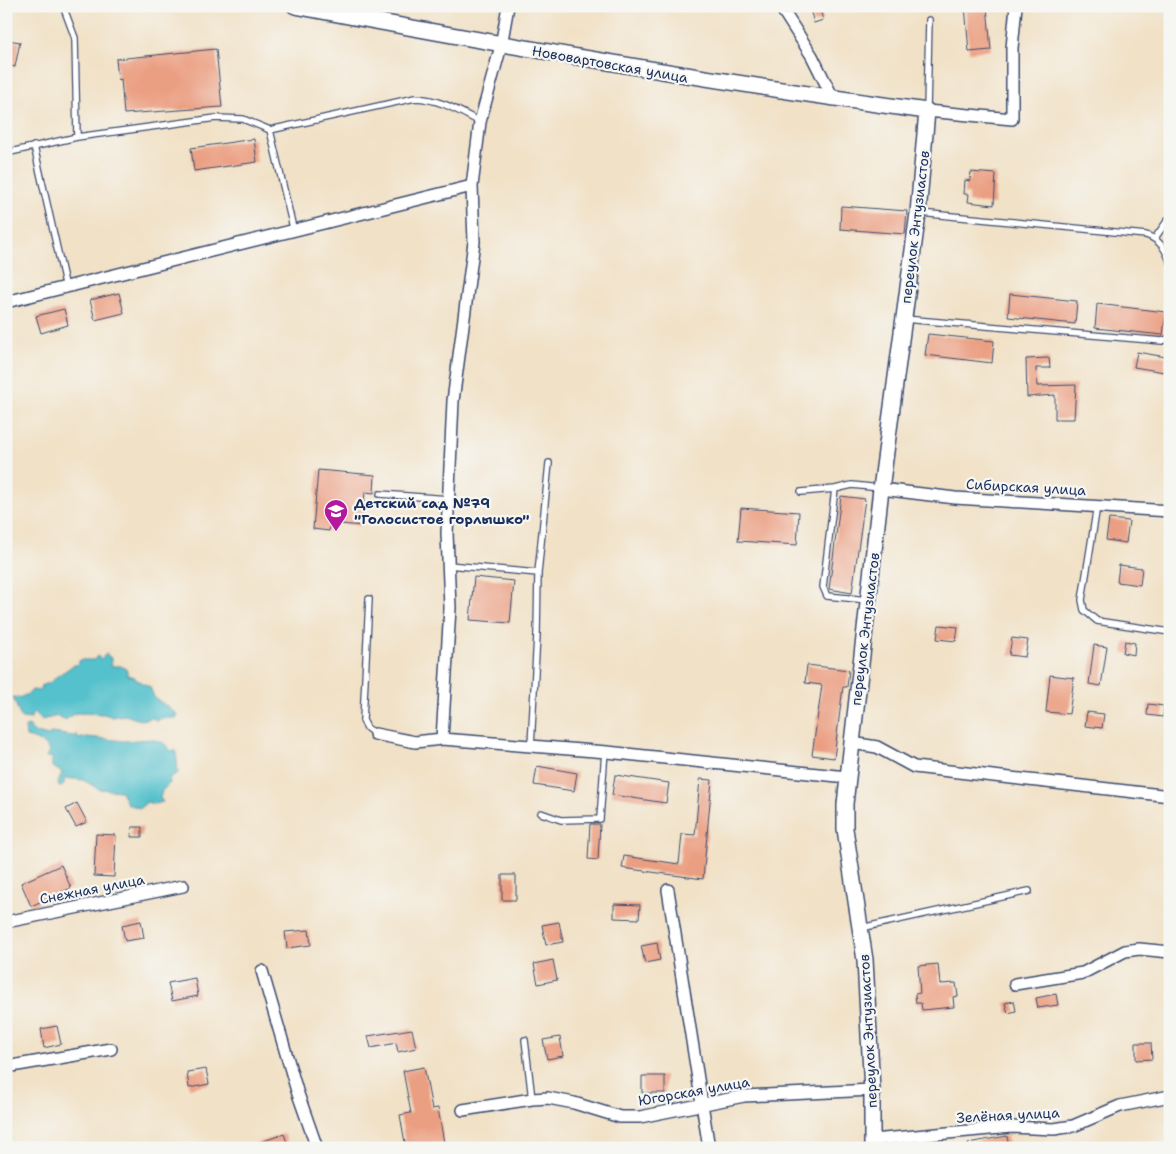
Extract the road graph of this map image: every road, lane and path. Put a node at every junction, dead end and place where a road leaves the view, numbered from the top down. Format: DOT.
graph roads {
  1 [pos="63,6"];
  2 [pos="295,6"];
  3 [pos="508,6"];
  4 [pos="780,6"];
  5 [pos="1016,6"];
  6 [pos="930,20"];
  7 [pos="501,46"];
  8 [pos="833,98"];
  9 [pos="927,111"];
  10 [pos="480,122"];
  11 [pos="270,130"];
  12 [pos="77,137"];
  13 [pos="34,146"];
  14 [pos="6,153"];
  15 [pos="472,186"];
  16 [pos="918,213"];
  17 [pos="1170,217"];
  18 [pos="294,232"];
  19 [pos="1155,238"];
  20 [pos="1170,262"];
  21 [pos="66,288"];
  22 [pos="6,302"];
  23 [pos="904,320"];
  24 [pos="1170,338"];
  25 [pos="549,463"];
  26 [pos="835,489"];
  27 [pos="881,489"];
  28 [pos="801,492"];
  29 [pos="380,494"];
  30 [pos="449,499"];
  31 [pos="1097,506"];
  32 [pos="1170,511"];
  33 [pos="448,565"];
  34 [pos="538,573"];
  35 [pos="369,599"];
  36 [pos="868,600"];
  37 [pos="1170,632"];
  38 [pos="375,734"];
  39 [pos="442,739"];
  40 [pos="852,743"];
  41 [pos="530,746"];
  42 [pos="605,752"];
  43 [pos="847,777"];
  44 [pos="1170,796"];
  45 [pos="541,813"];
  46 [pos="183,886"];
  47 [pos="668,890"];
  48 [pos="1029,891"];
  49 [pos="6,922"];
  50 [pos="861,928"];
  51 [pos="1170,952"];
  52 [pos="262,971"];
  53 [pos="1015,984"];
  54 [pos="524,1040"];
  55 [pos="111,1048"];
  56 [pos="6,1067"];
  57 [pos="872,1090"];
  58 [pos="1170,1096"];
  59 [pos="532,1099"];
  60 [pos="703,1103"];
  61 [pos="463,1110"];
  62 [pos="872,1144"];
  63 [pos="316,1148"];
  64 [pos="709,1148"];
  1 -- 12 [label="lane"];
  2 -- 7 [label="main road, Нововартовская улица"];
  3 -- 7 [label="street"];
  4 -- 8 [label="street"];
  5 -- 9 [label="street"];
  6 -- 9 [label="lane, переулок Энтузиастов"];
  7 -- 8 [label="main road, Нововартовская улица"];
  7 -- 10 [label="street"];
  8 -- 9 [label="main road, Нововартовская улица"];
  9 -- 16 [label="main road, переулок Энтузиастов"];
  10 -- 11 [label="lane"];
  10 -- 15 [label="street"];
  11 -- 12 [label="lane"];
  11 -- 18 [label="lane"];
  12 -- 13 [label="lane"];
  13 -- 14 [label="lane"];
  13 -- 21 [label="lane"];
  15 -- 18 [label="street"];
  15 -- 30 [label="street"];
  16 -- 19 [label="lane"];
  16 -- 23 [label="main road, переулок Энтузиастов"];
  17 -- 19 [label="lane"];
  18 -- 21 [label="street"];
  19 -- 20 [label="lane"];
  21 -- 22 [label="street"];
  23 -- 24 [label="lane"];
  23 -- 27 [label="main road, переулок Энтузиастов"];
  25 -- 34 [label="lane"];
  26 -- 27 [label="lane"];
  26 -- 28 [label="lane"];
  26 -- 36 [label="lane"];
  27 -- 31 [label="street, Сибирская улица"];
  27 -- 36 [label="main road, переулок Энтузиастов"];
  29 -- 30 [label="lane"];
  30 -- 33 [label="street"];
  31 -- 32 [label="street, Сибирская улица"];
  31 -- 37 [label="lane"];
  33 -- 34 [label="lane"];
  33 -- 39 [label="street"];
  34 -- 41 [label="lane"];
  35 -- 38 [label="lane"];
  36 -- 40 [label="main road, переулок Энтузиастов"];
  38 -- 39 [label="street"];
  39 -- 41 [label="street"];
  40 -- 43 [label="main road, переулок Энтузиастов"];
  40 -- 44 [label="street"];
  41 -- 42 [label="street"];
  42 -- 43 [label="street"];
  42 -- 45 [label="lane"];
  43 -- 50 [label="main road, переулок Энтузиастов"];
  46 -- 49 [label="street, Снежная улица"];
  47 -- 60 [label="street"];
  48 -- 50 [label="lane"];
  50 -- 57 [label="main road, переулок Энтузиастов"];
  51 -- 53 [label="street"];
  52 -- 63 [label="street"];
  54 -- 59 [label="lane"];
  55 -- 56 [label="street"];
  57 -- 60 [label="street, Югорская улица"];
  57 -- 62 [label="main road, переулок Энтузиастов"];
  58 -- 62 [label="street, Зелёная улица"];
  59 -- 60 [label="street, Югорская улица"];
  59 -- 61 [label="street, Югорская улица"];
  60 -- 64 [label="street"];
}
